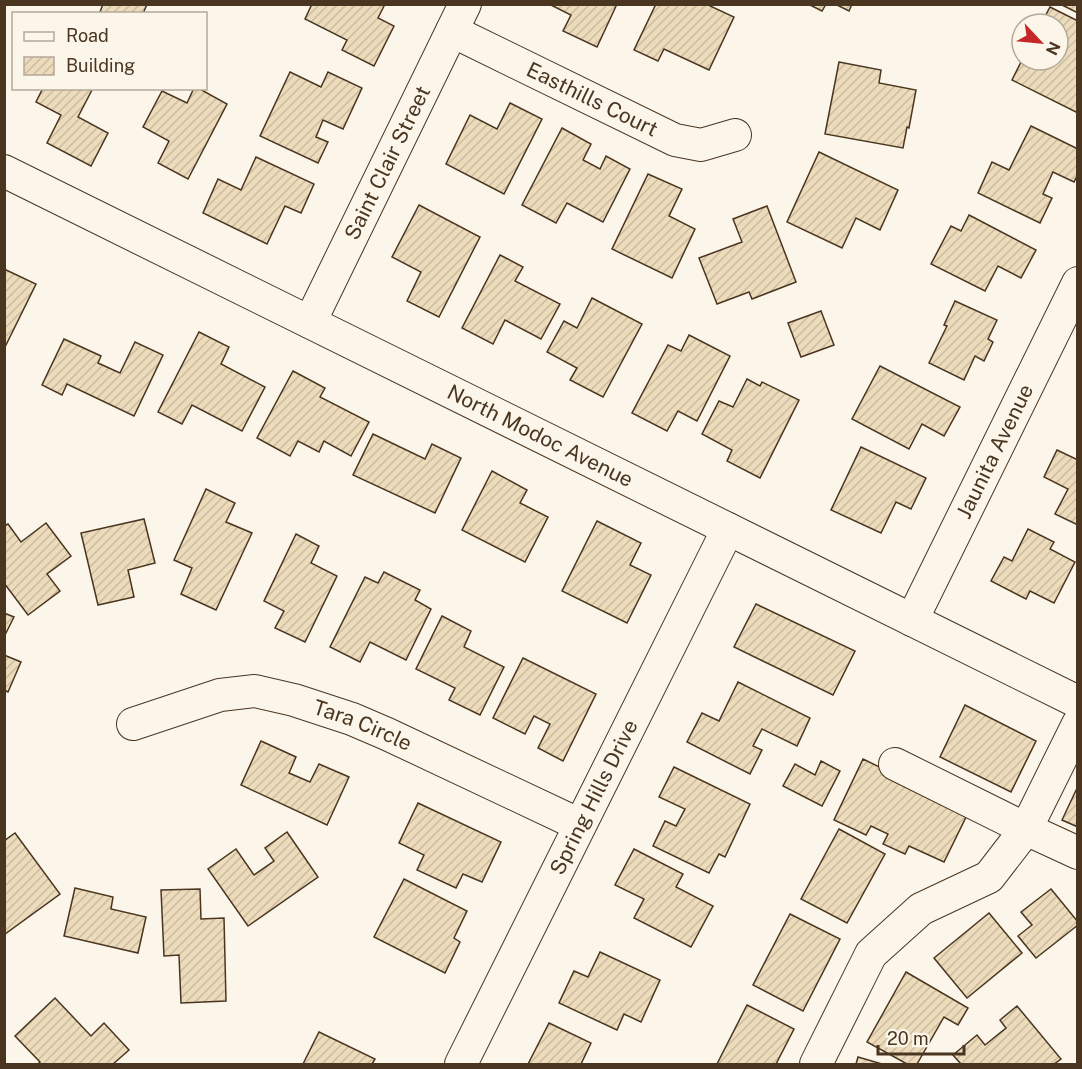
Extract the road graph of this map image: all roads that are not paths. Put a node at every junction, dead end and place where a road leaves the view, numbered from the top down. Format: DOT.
graph roads {
  1 [pos="459,18"];
  2 [pos="735,135"];
  3 [pos="4,171"];
  4 [pos="1077,283"];
  5 [pos="310,322"];
  6 [pos="728,529"];
  7 [pos="912,620"];
  8 [pos="1077,702"];
  9 [pos="133,724"];
  10 [pos="1077,724"];
  11 [pos="895,764"];
  12 [pos="580,825"];
  13 [pos="1026,829"];
  14 [pos="1077,853"];
  15 [pos="461,1065"];
  16 [pos="816,1065"];
  1 -- 2 [label="street, Easthills Court"];
  1 -- 5 [label="street, Saint Clair Street"];
  3 -- 5 [label="street, North Modoc Avenue"];
  4 -- 7 [label="street, Jaunita Avenue"];
  5 -- 6 [label="street, North Modoc Avenue"];
  6 -- 7 [label="street, North Modoc Avenue"];
  6 -- 12 [label="street, Spring Hills Drive"];
  7 -- 8 [label="street, North Modoc Avenue"];
  9 -- 12 [label="street, Tara Circle"];
  10 -- 13 [label="street"];
  11 -- 13 [label="street"];
  12 -- 15 [label="street, Spring Hills Drive"];
  13 -- 14 [label="street"];
  13 -- 16 [label="street"];
}
